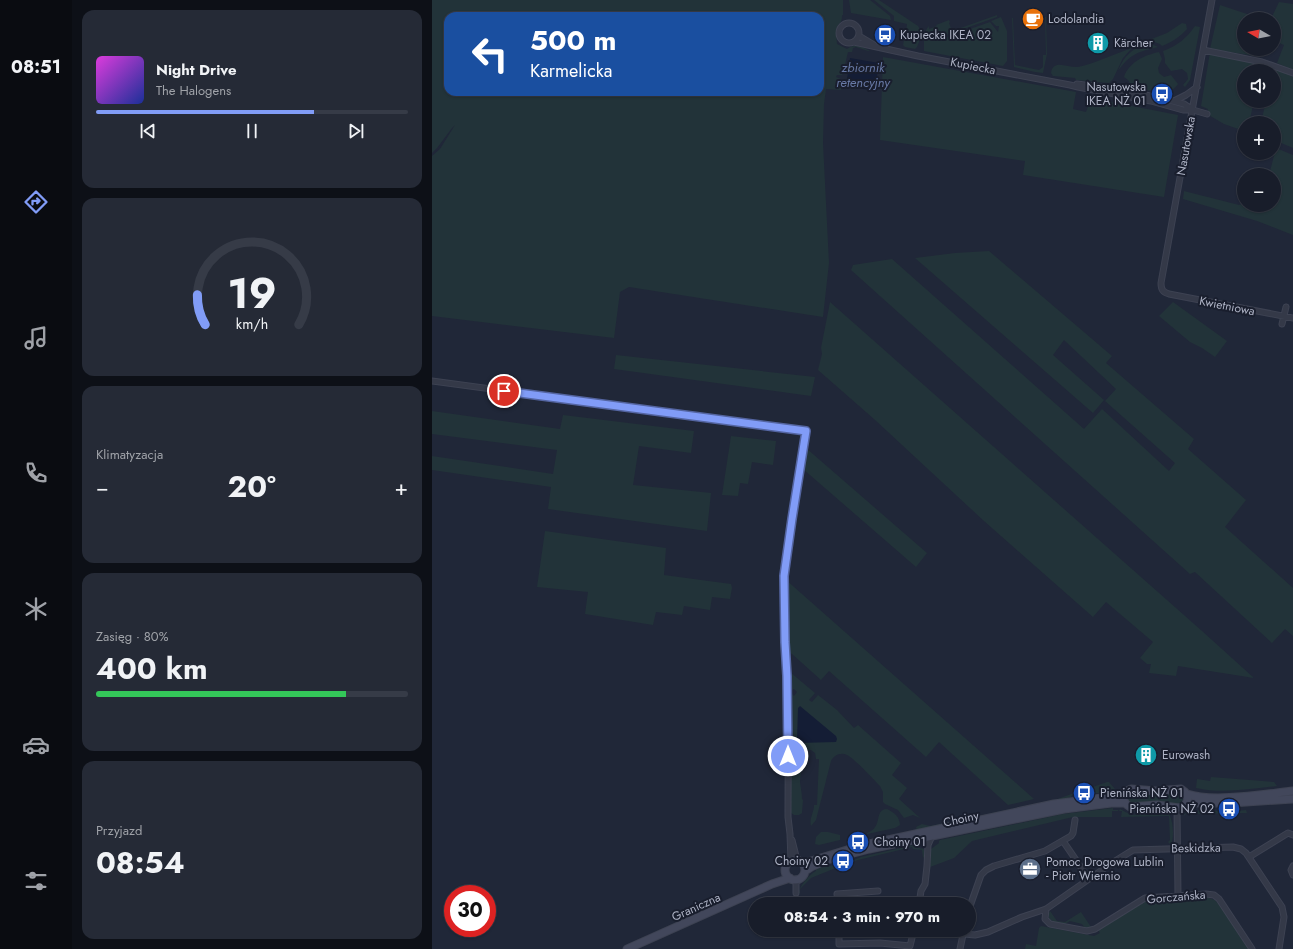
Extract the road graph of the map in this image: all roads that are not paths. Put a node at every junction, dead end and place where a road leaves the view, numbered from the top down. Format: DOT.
graph roads {
  1 [pos="1212,0"];
  2 [pos="859,36"];
  3 [pos="854,42"];
  4 [pos="876,47"];
  5 [pos="1203,50"];
  6 [pos="1293,73"];
  7 [pos="1070,85"];
  8 [pos="1197,87"];
  9 [pos="1174,101"];
  10 [pos="1193,110"];
  11 [pos="1207,114"];
  12 [pos="1162,291"];
  13 [pos="1286,307"];
  14 [pos="1284,317"];
  15 [pos="1293,318"];
  16 [pos="1282,324"];
  17 [pos="432,381"];
  18 [pos="1293,791"];
  19 [pos="1125,792"];
  20 [pos="1187,794"];
  21 [pos="1293,799"];
  22 [pos="1125,803"];
  23 [pos="1185,805"];
  24 [pos="1177,808"];
  25 [pos="1075,820"];
  26 [pos="1293,835"];
  27 [pos="932,836"];
  28 [pos="919,839"];
  29 [pos="1063,841"];
  30 [pos="928,845"];
  31 [pos="1177,848"];
  32 [pos="1249,857"];
  33 [pos="797,861"];
  34 [pos="1293,866"];
  35 [pos="786,871"];
  36 [pos="805,871"];
  37 [pos="1293,875"];
  38 [pos="793,879"];
  39 [pos="1089,879"];
  40 [pos="772,884"];
  41 [pos="878,891"];
  42 [pos="796,893"];
  43 [pos="1178,896"];
  44 [pos="837,897"];
  45 [pos="920,897"];
  46 [pos="973,897"];
  47 [pos="1046,909"];
  48 [pos="976,935"];
  49 [pos="912,937"];
  50 [pos="963,937"];
  51 [pos="839,946"];
  52 [pos="627,949"];
  53 [pos="960,949"];
  54 [pos="1252,949"];
  55 [pos="1279,949"];
  1 -- 5 [label="street, Nasutowska"];
  2 -- 3 [label="street"];
  2 -- 3 [label="street"];
  2 -- 4 [label="street, Kupiecka"];
  3 -- 4 [label="street, Kupiecka"];
  4 -- 7 [label="street, Kupiecka"];
  5 -- 6 [label="street"];
  5 -- 8 [label="street, Nasutowska"];
  7 -- 9 [label="street, Kupiecka"];
  7 -- 10 [label="street, Kupiecka"];
  8 -- 9 [label="street"];
  8 -- 10 [label="street, Nasutowska"];
  9 -- 10 [label="street, Kupiecka"];
  10 -- 11 [label="street"];
  10 -- 12 [label="street, Nasutowska"];
  12 -- 14 [label="street, Kwietniowa"];
  13 -- 14 [label="street"];
  14 -- 15 [label="street, Kwietniowa"];
  14 -- 16 [label="street"];
  17 -- 33 [label="street"];
  18 -- 20 [label="street"];
  19 -- 20 [label="street, Choiny"];
  19 -- 22 [label="street"];
  19 -- 33 [label="street, Choiny"];
  20 -- 23 [label="street"];
  21 -- 23 [label="street"];
  22 -- 24 [label="street, Choiny"];
  22 -- 27 [label="street, Choiny"];
  23 -- 24 [label="street"];
  24 -- 31 [label="street"];
  25 -- 29 [label="street"];
  26 -- 32 [label="street"];
  27 -- 28 [label="street, Choiny"];
  27 -- 30 [label="street"];
  28 -- 30 [label="street"];
  28 -- 36 [label="street, Choiny"];
  29 -- 39 [label="street"];
  29 -- 46 [label="street"];
  30 -- 45 [label="street"];
  31 -- 32 [label="street, Beskidzka"];
  31 -- 39 [label="street, Beskidzka"];
  31 -- 43 [label="street"];
  32 -- 55 [label="street, Beskidzka"];
  33 -- 35 [label="street"];
  33 -- 36 [label="street"];
  34 -- 37 [label="street"];
  35 -- 38 [label="street"];
  35 -- 40 [label="street, Graniczna"];
  36 -- 38 [label="street"];
  38 -- 40 [label="street, Graniczna"];
  38 -- 42 [label="street"];
  39 -- 47 [label="street, Beskidzka"];
  40 -- 52 [label="street, Graniczna"];
  41 -- 44 [label="street"];
  43 -- 47 [label="street, Gorczańska"];
  43 -- 54 [label="street, Gorczańska"];
  47 -- 48 [label="street, Beskidzka"];
  49 -- 51 [label="street"];
  50 -- 53 [label="street"];
}
